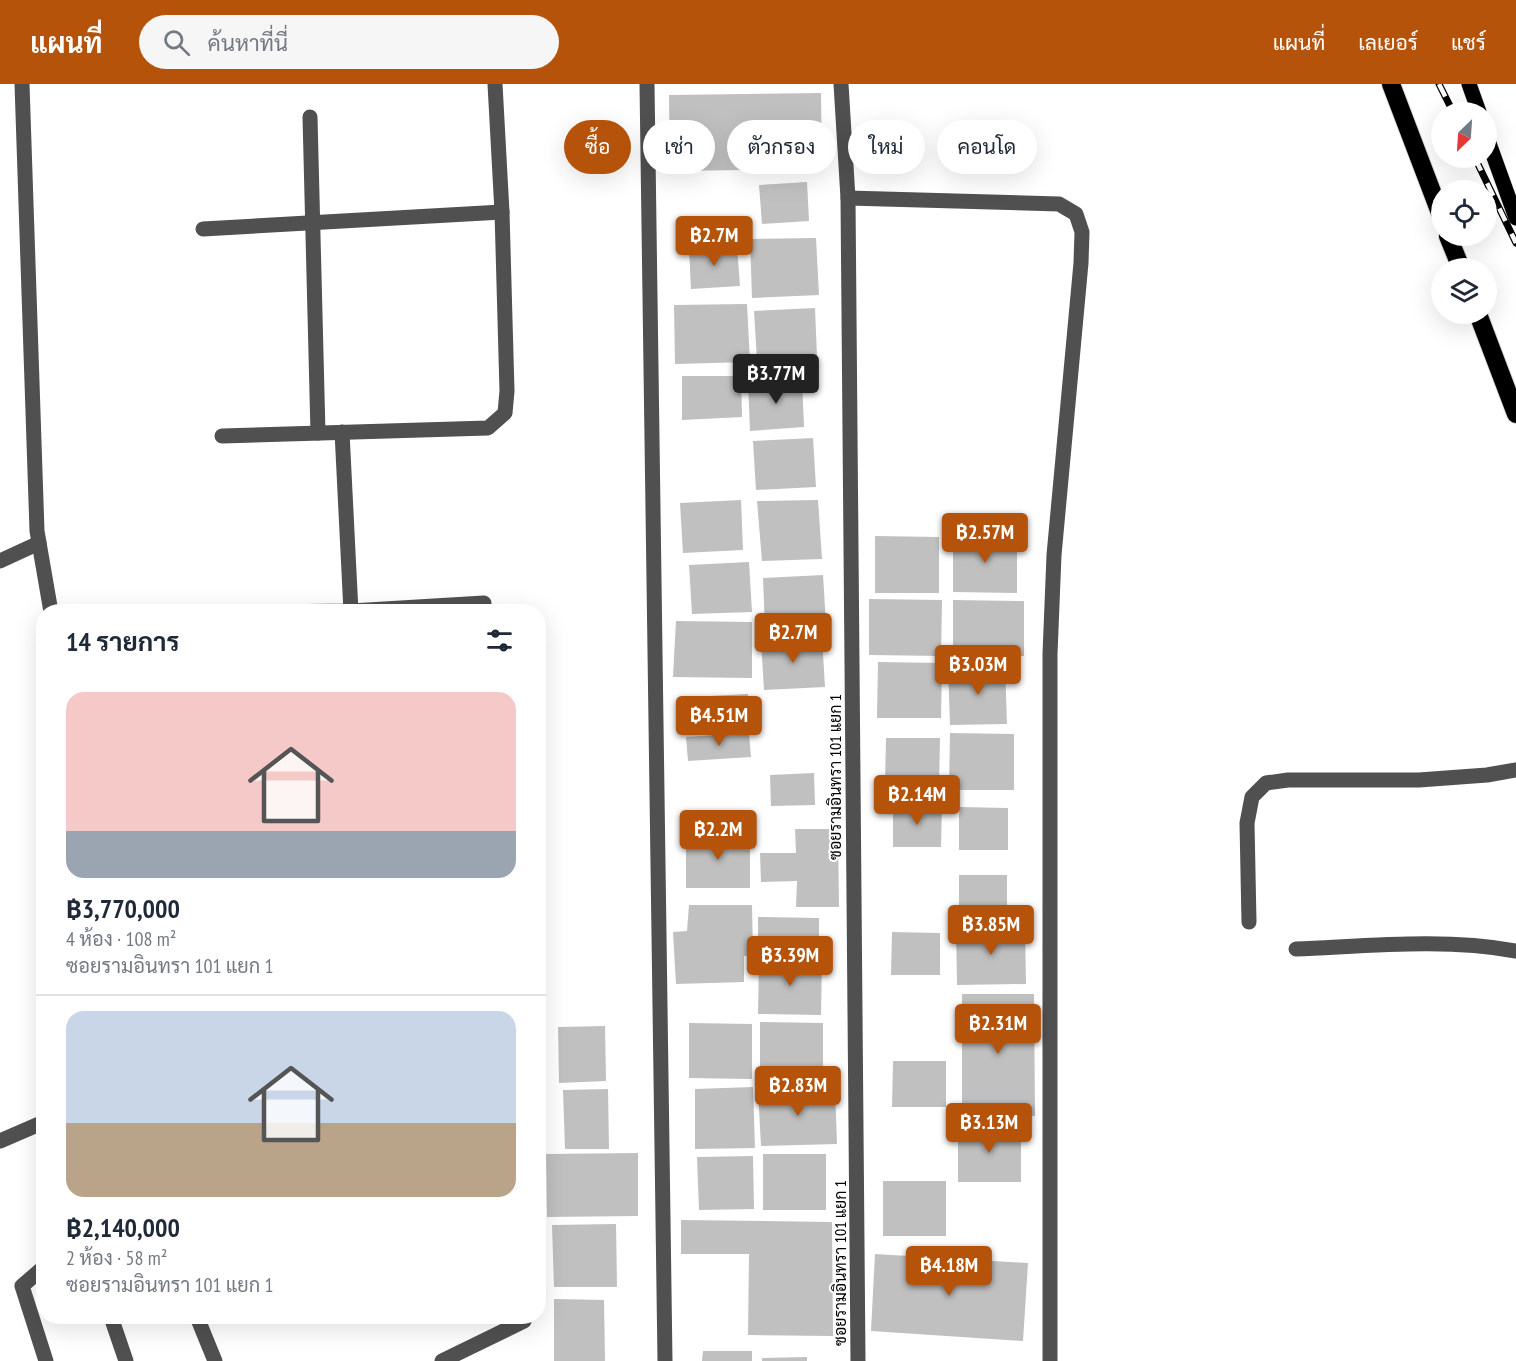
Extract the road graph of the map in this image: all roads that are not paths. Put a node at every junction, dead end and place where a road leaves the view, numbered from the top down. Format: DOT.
graph roads {
  1 [pos="22,84"];
  2 [pos="495,84"];
  3 [pos="647,84"];
  4 [pos="841,84"];
  5 [pos="1391,84"];
  6 [pos="1469,84"];
  7 [pos="1475,102"];
  8 [pos="310,117"];
  9 [pos="1497,165"];
  10 [pos="1431,189"];
  11 [pos="848,198"];
  12 [pos="502,212"];
  13 [pos="1516,218"];
  14 [pos="314,223"];
  15 [pos="203,229"];
  16 [pos="1482,324"];
  17 [pos="1516,414"];
  18 [pos="342,432"];
  19 [pos="318,433"];
  20 [pos="222,436"];
  21 [pos="39,543"];
  22 [pos="0,561"];
  23 [pos="484,603"];
  24 [pos="50,604"];
  25 [pos="351,604"];
  26 [pos="467,604"];
  27 [pos="1516,771"];
  28 [pos="1249,922"];
  29 [pos="1296,949"];
  30 [pos="1516,951"];
  31 [pos="36,1126"];
  32 [pos="0,1142"];
  33 [pos="36,1274"];
  34 [pos="113,1324"];
  35 [pos="200,1324"];
  36 [pos="518,1324"];
  37 [pos="46,1361"];
  38 [pos="126,1361"];
  39 [pos="214,1361"];
  40 [pos="442,1361"];
  41 [pos="665,1361"];
  42 [pos="858,1361"];
  43 [pos="1050,1361"];
  1 -- 21 [label="street"];
  2 -- 12 [label="street"];
  3 -- 41 [label="street"];
  4 -- 11 [label="street, ซอยรามอินทรา 101 แยก 1"];
  5 -- 10 [label="highway"];
  6 -- 7 [label="main road"];
  8 -- 14 [label="street"];
  9 -- 13 [label="main road"];
  11 -- 42 [label="street, ซอยรามอินทรา 101 แยก 1"];
  11 -- 43 [label="street"];
  12 -- 14 [label="street"];
  12 -- 18 [label="street"];
  14 -- 15 [label="street"];
  14 -- 19 [label="street"];
  16 -- 17 [label="highway"];
  18 -- 19 [label="street"];
  18 -- 25 [label="street"];
  19 -- 20 [label="street"];
  21 -- 22 [label="street"];
  21 -- 24 [label="street"];
  23 -- 26 [label="street"];
  27 -- 28 [label="street"];
  29 -- 30 [label="street"];
  31 -- 32 [label="street"];
  33 -- 37 [label="street"];
  34 -- 38 [label="street"];
  35 -- 39 [label="street"];
  36 -- 40 [label="street"];
}
